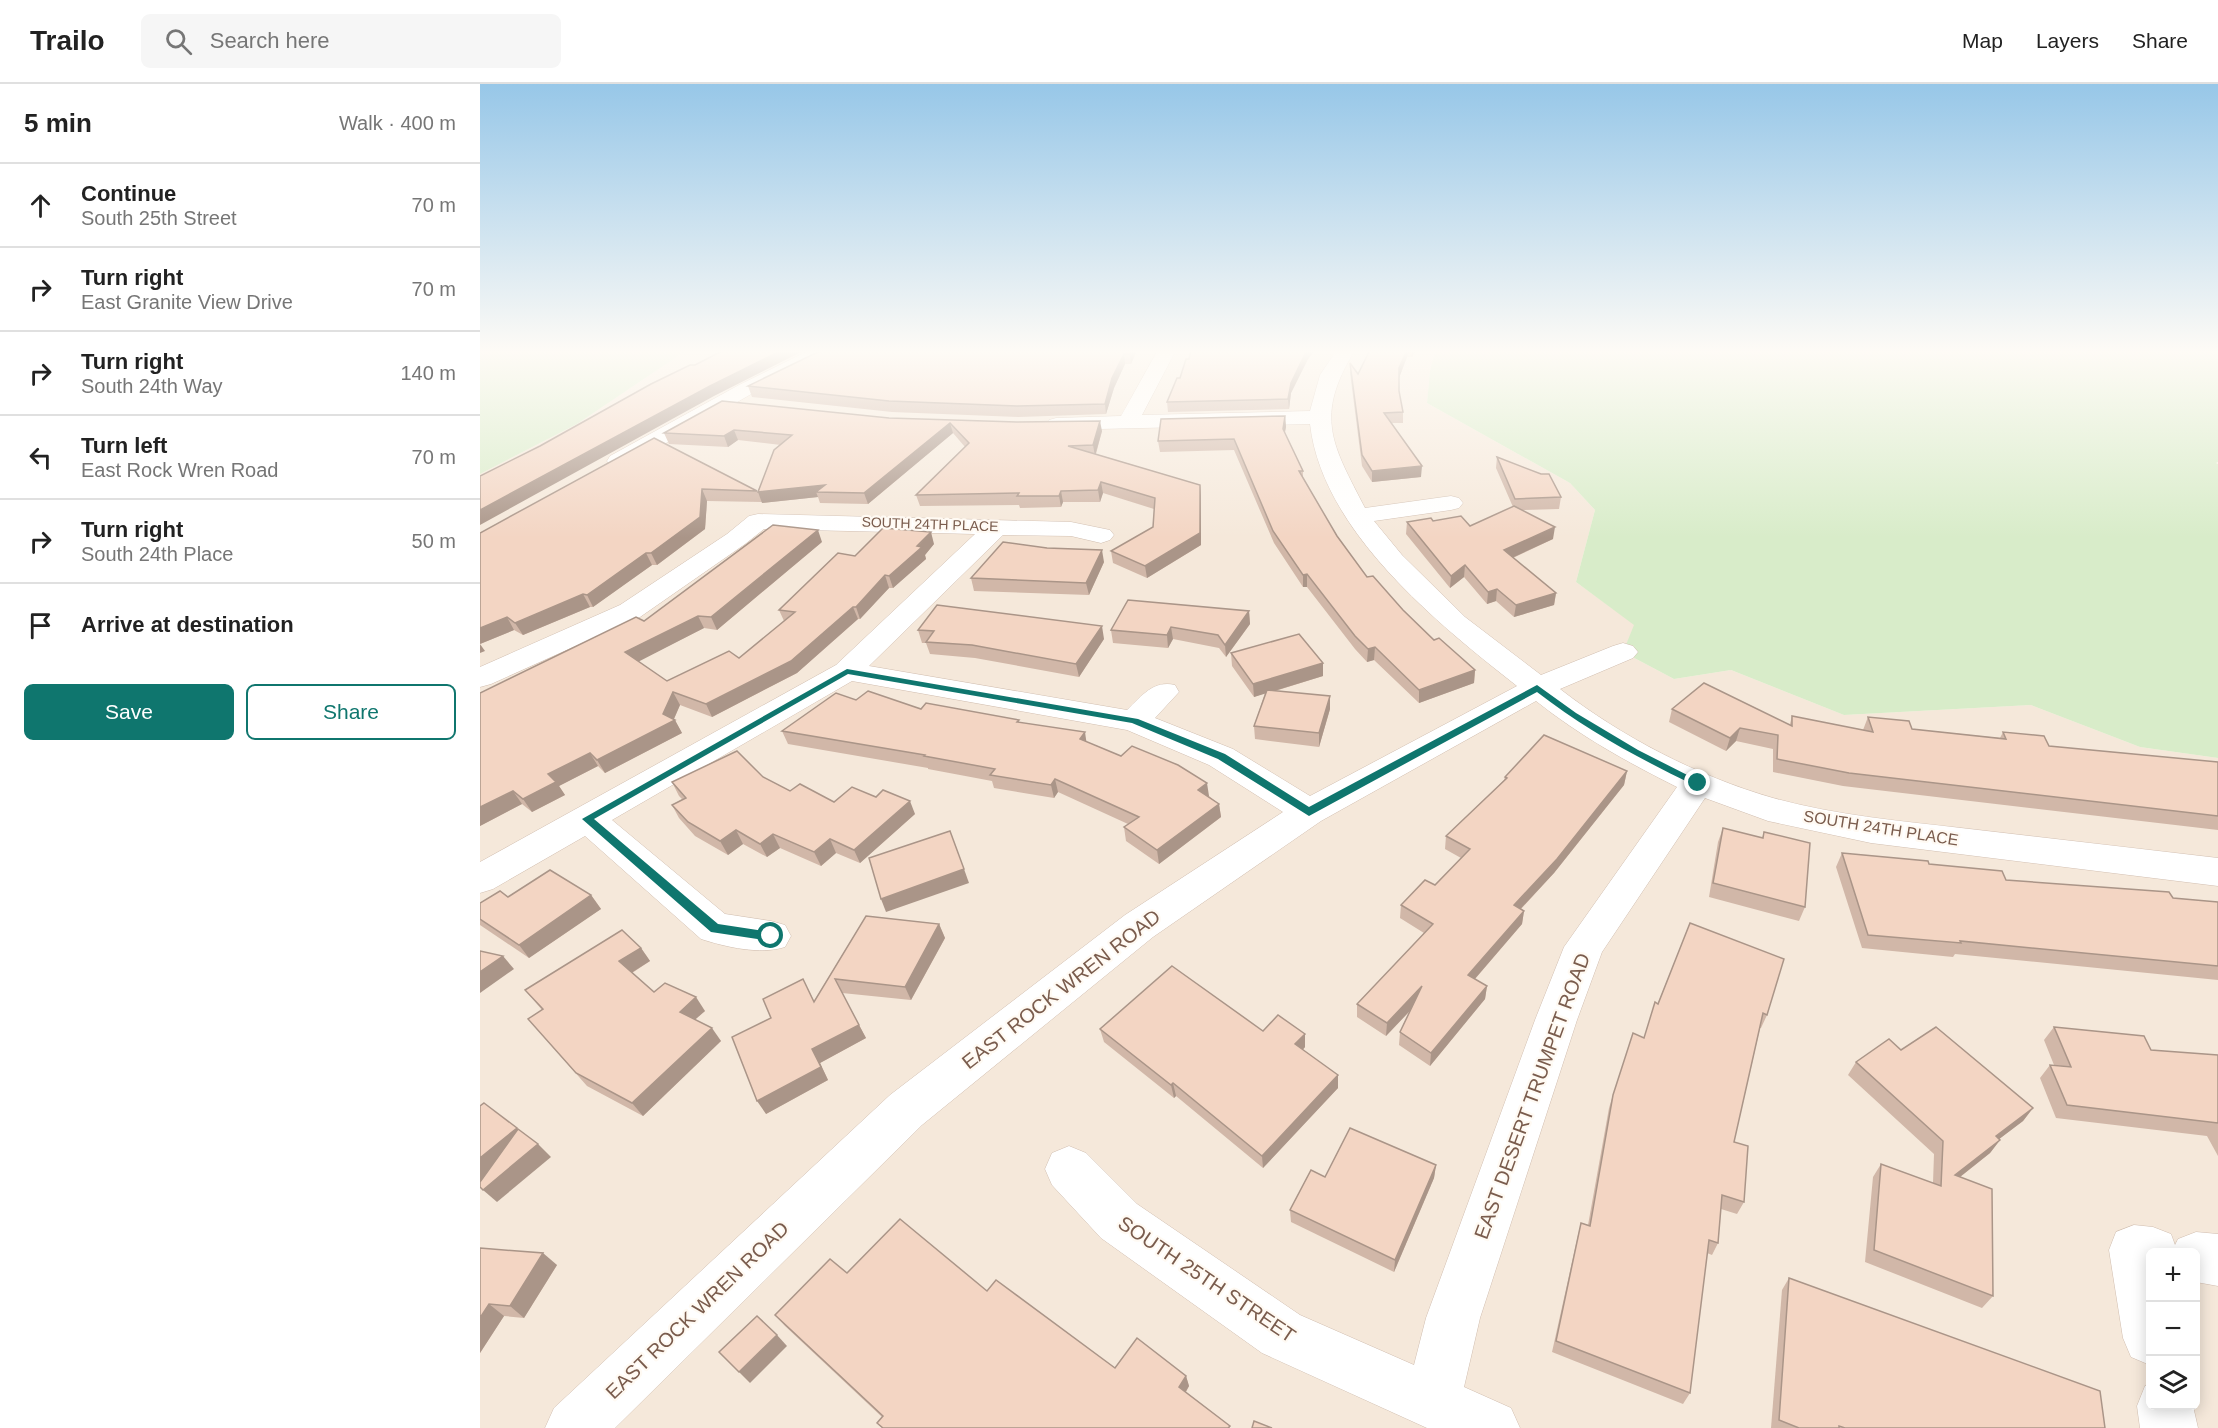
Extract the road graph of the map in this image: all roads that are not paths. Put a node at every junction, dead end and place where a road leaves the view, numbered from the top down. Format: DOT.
graph roads {
  1 [pos="703,413"];
  2 [pos="1133,413"];
  3 [pos="1321,413"];
  4 [pos="1320,417"];
  5 [pos="1128,422"];
  6 [pos="1031,424"];
  7 [pos="596,473"];
  8 [pos="1451,503"];
  9 [pos="1357,516"];
  10 [pos="998,526"];
  11 [pos="1101,535"];
  12 [pos="1623,652"];
  13 [pos="847,671"];
  14 [pos="480,678"];
  15 [pos="1537,688"];
  16 [pos="1164,692"];
  17 [pos="1134,721"];
  18 [pos="1698,783"];
  19 [pos="1309,812"];
  20 [pos="587,819"];
  21 [pos="2218,872"];
  22 [pos="480,879"];
  23 [pos="771,936"];
  24 [pos="1070,1170"];
  25 [pos="2144,1251"];
  26 [pos="2200,1258"];
  27 [pos="2218,1260"];
  28 [pos="2148,1302"];
  29 [pos="1432,1402"];
  30 [pos="2166,1410"];
  31 [pos="574,1428"];
  32 [pos="1491,1428"];
  33 [pos="2169,1428"];
  1 -- 7 [label="street"];
  2 -- 5 [label="street"];
  3 -- 4 [label="street"];
  4 -- 5 [label="street"];
  4 -- 9 [label="street, SOUTH 24TH PLACE"];
  5 -- 6 [label="street"];
  8 -- 9 [label="street"];
  9 -- 15 [label="street, SOUTH 24TH PLACE"];
  10 -- 11 [label="street, SOUTH 24TH PLACE"];
  10 -- 13 [label="street"];
  10 -- 14 [label="street, SOUTH 24TH PLACE"];
  12 -- 15 [label="street, EAST ROCK WREN ROAD"];
  13 -- 17 [label="street"];
  13 -- 20 [label="street"];
  15 -- 18 [label="street, SOUTH 24TH PLACE"];
  15 -- 19 [label="street, EAST ROCK WREN ROAD"];
  16 -- 17 [label="street"];
  17 -- 19 [label="street"];
  18 -- 21 [label="street, SOUTH 24TH PLACE"];
  18 -- 29 [label="street, EAST DESERT TRUMPET ROAD"];
  19 -- 31 [label="street, EAST ROCK WREN ROAD"];
  20 -- 22 [label="street"];
  20 -- 23 [label="street"];
  24 -- 29 [label="street, SOUTH 25TH STREET"];
  25 -- 28 [label="street"];
  26 -- 27 [label="street"];
  29 -- 32 [label="street, SOUTH 25TH STREET"];
  30 -- 33 [label="street"];
}
